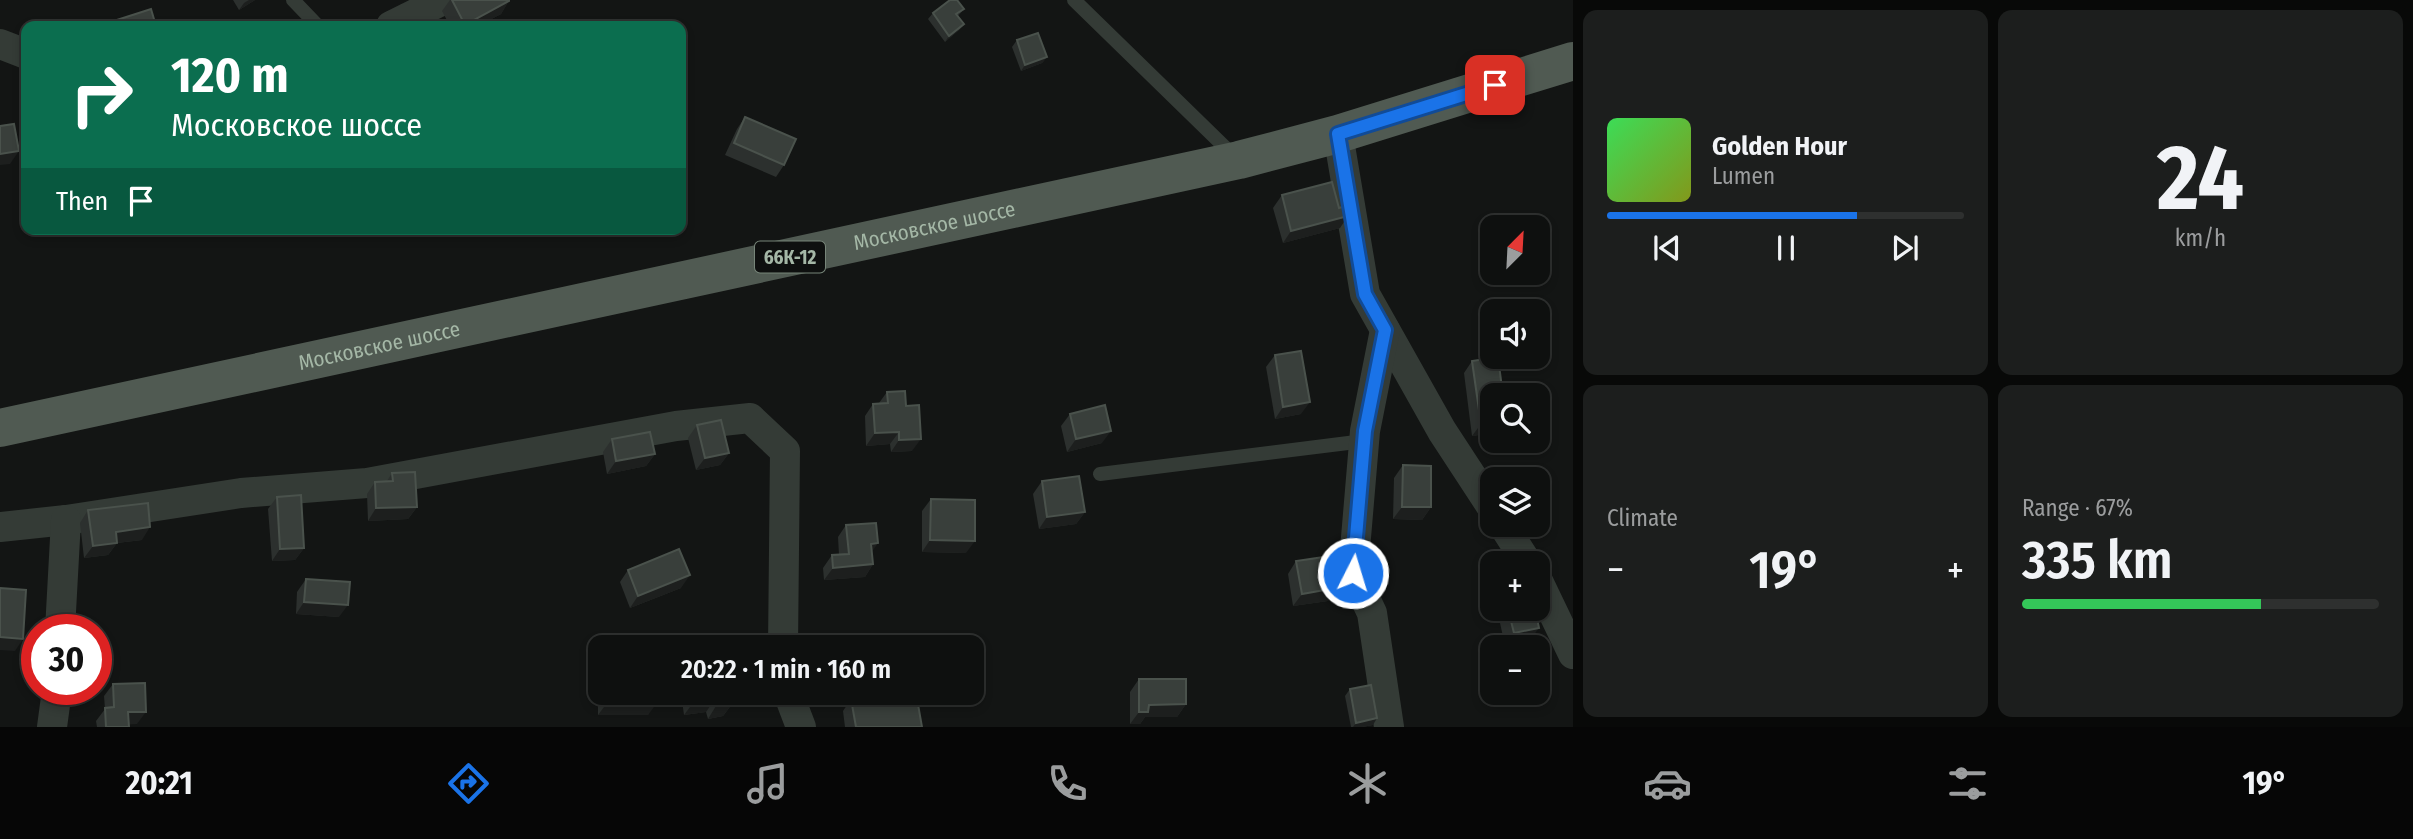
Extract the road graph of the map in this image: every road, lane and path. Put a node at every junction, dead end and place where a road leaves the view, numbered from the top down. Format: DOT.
graph roads {
  1 [pos="293,0"];
  2 [pos="443,0"];
  3 [pos="1074,0"];
  4 [pos="313,21"];
  5 [pos="401,21"];
  6 [pos="0,44"];
  7 [pos="21,52"];
  8 [pos="1573,61"];
  9 [pos="1338,134"];
  10 [pos="1238,160"];
  11 [pos="1385,330"];
  12 [pos="0,428"];
  13 [pos="1364,441"];
  14 [pos="1100,474"];
  15 [pos="1480,489"];
  16 [pos="66,520"];
  17 [pos="0,527"];
  18 [pos="1550,606"];
  19 [pos="61,614"];
  20 [pos="783,635"];
  21 [pos="1573,654"];
  22 [pos="55,705"];
  23 [pos="793,705"];
  24 [pos="52,727"];
  25 [pos="801,727"];
  26 [pos="1388,727"];
  1 -- 4 [label="lane"];
  2 -- 5 [label="street"];
  3 -- 10 [label="lane"];
  6 -- 7 [label="street"];
  8 -- 9 [label="main road, Московское шоссе / 66К-12"];
  9 -- 10 [label="main road, Московское шоссе / 66К-12"];
  9 -- 11 [label="street"];
  10 -- 12 [label="main road, Московское шоссе / 66К-12"];
  11 -- 13 [label="street"];
  11 -- 15 [label="street"];
  13 -- 14 [label="lane"];
  13 -- 26 [label="street"];
  16 -- 17 [label="street"];
  16 -- 19 [label="street"];
  16 -- 20 [label="street"];
  18 -- 21 [label="street"];
  22 -- 24 [label="street"];
  23 -- 25 [label="street"];
}
